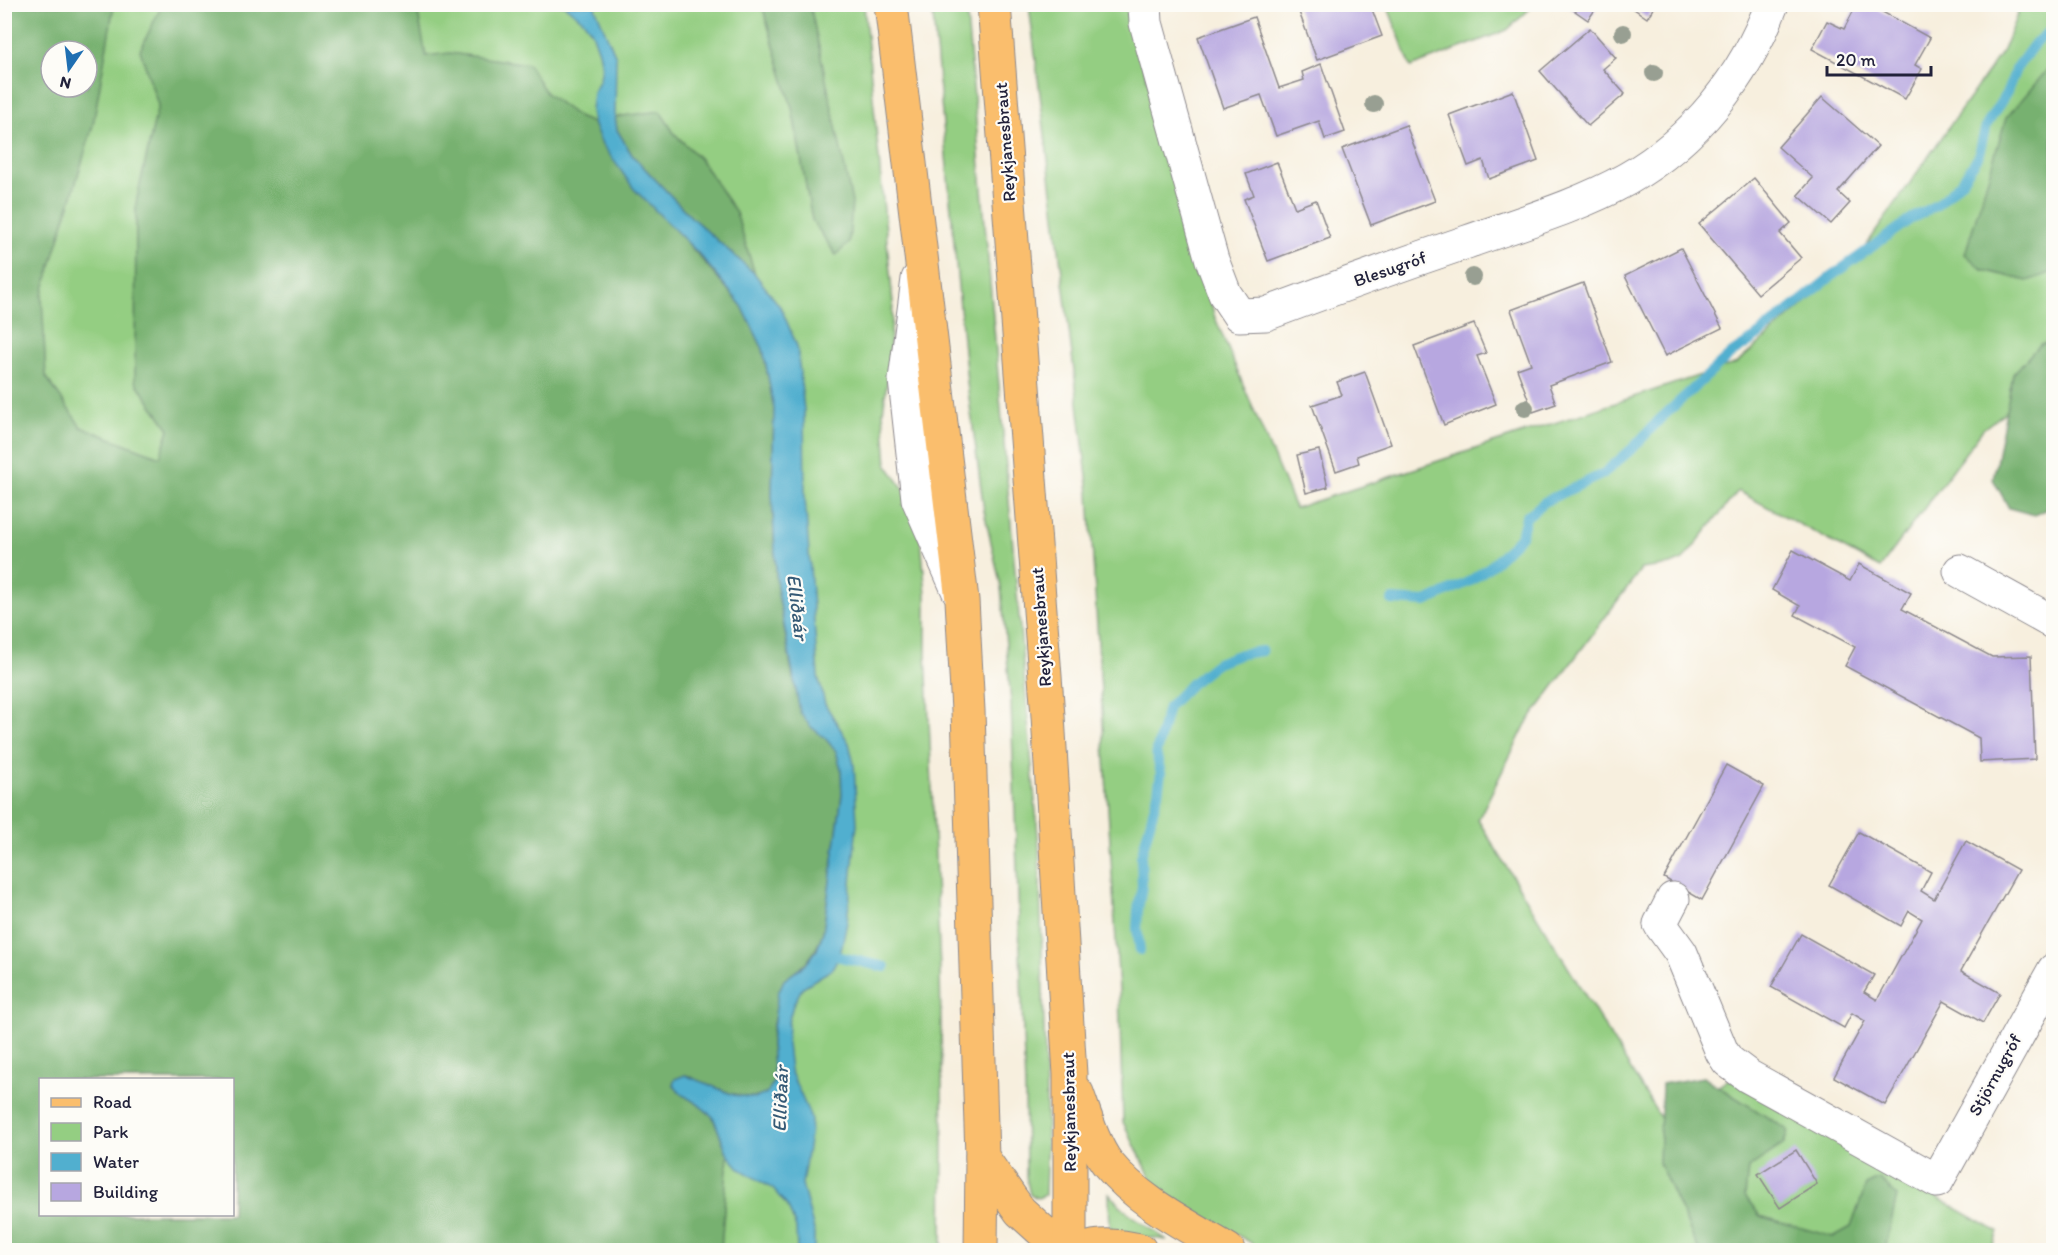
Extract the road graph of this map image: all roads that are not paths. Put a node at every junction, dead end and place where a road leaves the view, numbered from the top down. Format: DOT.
graph roads {
  1 [pos="891,4"];
  2 [pos="994,4"];
  3 [pos="1145,4"];
  4 [pos="1772,4"];
  5 [pos="1960,571"];
  6 [pos="2054,623"];
  7 [pos="1673,899"];
  8 [pos="2054,970"];
  9 [pos="1070,1074"];
  10 [pos="982,1157"];
  11 [pos="981,1251"];
  12 [pos="1063,1251"];
  13 [pos="1070,1251"];
  14 [pos="1083,1251"];
  15 [pos="1140,1251"];
  16 [pos="1228,1251"];
  1 -- 10 [label="main road"];
  2 -- 9 [label="main road, Reykjanesbraut"];
  3 -- 4 [label="street, Blesugróf"];
  5 -- 6 [label="street"];
  7 -- 8 [label="street, Stjörnugróf"];
  9 -- 13 [label="main road, Reykjanesbraut"];
  9 -- 16 [label="main road"];
  10 -- 11 [label="main road"];
  10 -- 12 [label="main road"];
  14 -- 15 [label="main road"];
}
